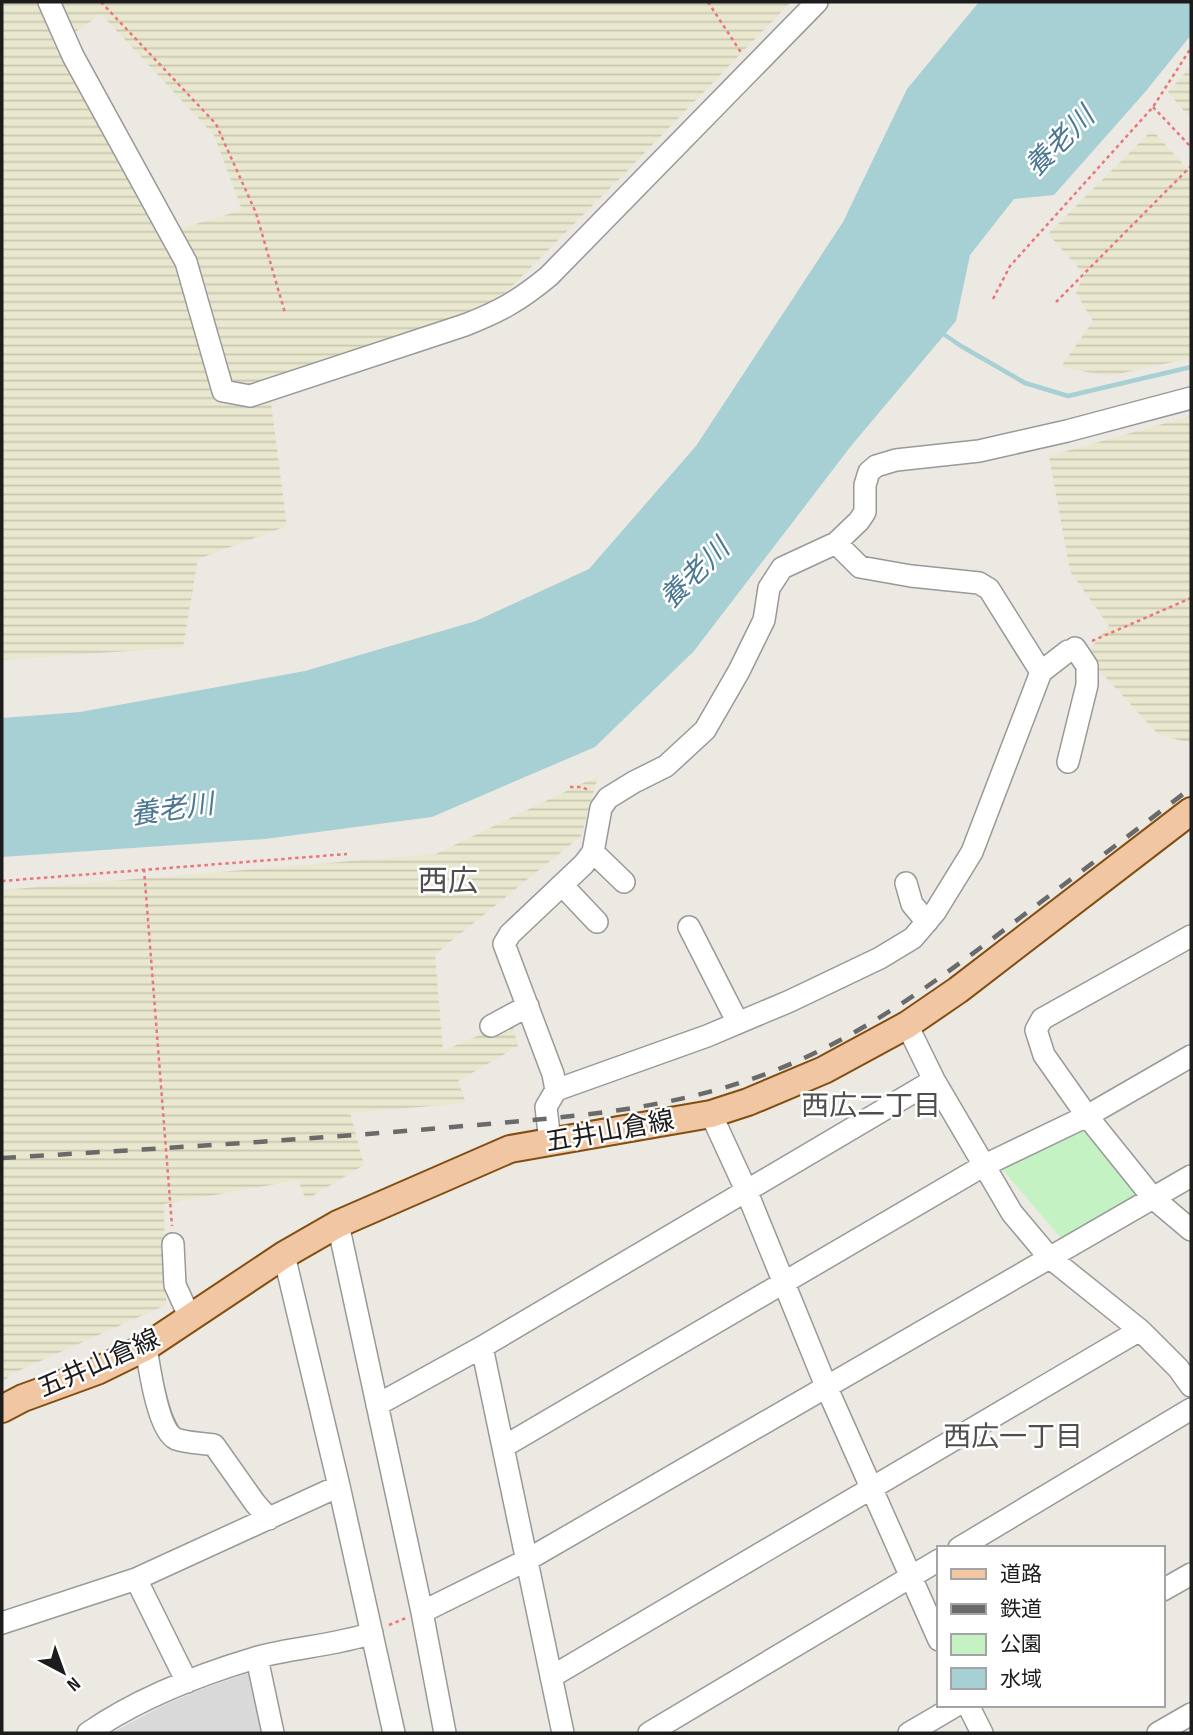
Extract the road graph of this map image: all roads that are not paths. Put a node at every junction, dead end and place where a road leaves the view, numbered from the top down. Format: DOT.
graph roads {
  1 [pos="49,2"];
  2 [pos="817,2"];
  3 [pos="1191,398"];
  4 [pos="836,542"];
  5 [pos="1041,672"];
  6 [pos="1068,762"];
  7 [pos="1191,811"];
  8 [pos="593,852"];
  9 [pos="624,882"];
  10 [pos="906,883"];
  11 [pos="562,885"];
  12 [pos="597,922"];
  13 [pos="927,922"];
  14 [pos="689,927"];
  15 [pos="1191,936"];
  16 [pos="528,1006"];
  17 [pos="738,1023"];
  18 [pos="907,1024"];
  19 [pos="491,1026"];
  20 [pos="1191,1056"];
  21 [pos="934,1080"];
  22 [pos="556,1090"];
  23 [pos="710,1114"];
  24 [pos="1087,1116"];
  25 [pos="550,1142"];
  26 [pos="983,1166"];
  27 [pos="1191,1176"];
  28 [pos="746,1190"];
  29 [pos="1153,1198"];
  30 [pos="338,1224"];
  31 [pos="1191,1230"];
  32 [pos="173,1244"];
  33 [pos="284,1255"];
  34 [pos="1049,1257"];
  35 [pos="785,1284"];
  36 [pos="190,1318"];
  37 [pos="1140,1330"];
  38 [pos="146,1347"];
  39 [pos="482,1347"];
  40 [pos="826,1386"];
  41 [pos="1191,1386"];
  42 [pos="377,1405"];
  43 [pos="2,1409"];
  44 [pos="1191,1409"];
  45 [pos="503,1447"];
  46 [pos="339,1486"];
  47 [pos="872,1488"];
  48 [pos="269,1519"];
  49 [pos="962,1546"];
  50 [pos="527,1560"];
  51 [pos="937,1561"];
  52 [pos="1191,1574"];
  53 [pos="911,1577"];
  54 [pos="136,1579"];
  55 [pos="1165,1589"];
  56 [pos="422,1612"];
  57 [pos="2,1623"];
  58 [pos="372,1633"];
  59 [pos="937,1636"];
  60 [pos="257,1658"];
  61 [pos="551,1677"];
  62 [pos="187,1682"];
  63 [pos="954,1707"];
  64 [pos="969,1707"];
  65 [pos="1190,1718"];
  66 [pos="88,1733"];
  67 [pos="273,1733"];
  68 [pos="394,1733"];
  69 [pos="445,1733"];
  70 [pos="563,1733"];
  71 [pos="649,1733"];
  72 [pos="909,1733"];
  73 [pos="982,1733"];
  74 [pos="1158,1733"];
  1 -- 2 [label="street"];
  3 -- 4 [label="street"];
  4 -- 5 [label="street"];
  4 -- 8 [label="street"];
  5 -- 6 [label="street"];
  5 -- 13 [label="street"];
  7 -- 18 [label="main road, 五井山倉線"];
  8 -- 9 [label="street"];
  8 -- 11 [label="street"];
  10 -- 13 [label="street"];
  11 -- 12 [label="street"];
  11 -- 16 [label="street"];
  13 -- 17 [label="street"];
  14 -- 17 [label="street"];
  15 -- 24 [label="street"];
  16 -- 19 [label="street"];
  16 -- 22 [label="street"];
  17 -- 22 [label="street"];
  18 -- 21 [label="street"];
  18 -- 23 [label="main road, 五井山倉線"];
  20 -- 24 [label="street"];
  21 -- 26 [label="street"];
  21 -- 28 [label="street"];
  22 -- 25 [label="street"];
  23 -- 25 [label="main road, 五井山倉線"];
  23 -- 28 [label="street"];
  24 -- 26 [label="street"];
  24 -- 29 [label="street"];
  25 -- 30 [label="main road, 五井山倉線"];
  26 -- 34 [label="street"];
  26 -- 35 [label="street"];
  27 -- 29 [label="street"];
  28 -- 35 [label="street"];
  28 -- 39 [label="street"];
  29 -- 31 [label="street"];
  29 -- 34 [label="street"];
  30 -- 33 [label="main road, 五井山倉線"];
  30 -- 42 [label="street"];
  32 -- 36 [label="street"];
  33 -- 36 [label="main road, 五井山倉線"];
  33 -- 46 [label="street"];
  34 -- 37 [label="street"];
  34 -- 40 [label="street"];
  35 -- 40 [label="street"];
  35 -- 45 [label="street"];
  36 -- 38 [label="main road, 五井山倉線"];
  37 -- 41 [label="street"];
  37 -- 47 [label="street"];
  38 -- 43 [label="main road, 五井山倉線"];
  38 -- 48 [label="street"];
  39 -- 42 [label="street"];
  39 -- 45 [label="street"];
  40 -- 47 [label="street"];
  40 -- 50 [label="street"];
  42 -- 56 [label="street"];
  44 -- 49 [label="street"];
  45 -- 50 [label="street"];
  46 -- 48 [label="street"];
  46 -- 58 [label="street"];
  47 -- 53 [label="street"];
  47 -- 61 [label="street"];
  48 -- 54 [label="street"];
  50 -- 56 [label="street"];
  50 -- 61 [label="street"];
  51 -- 53 [label="street"];
  52 -- 55 [label="street"];
  53 -- 59 [label="street"];
  53 -- 71 [label="street"];
  54 -- 57 [label="street"];
  54 -- 62 [label="street"];
  56 -- 69 [label="street"];
  58 -- 60 [label="street"];
  58 -- 68 [label="street"];
  60 -- 62 [label="street"];
  60 -- 67 [label="street"];
  61 -- 70 [label="street"];
  62 -- 66 [label="street"];
  63 -- 72 [label="street"];
  64 -- 73 [label="street"];
  65 -- 74 [label="street"];
}
